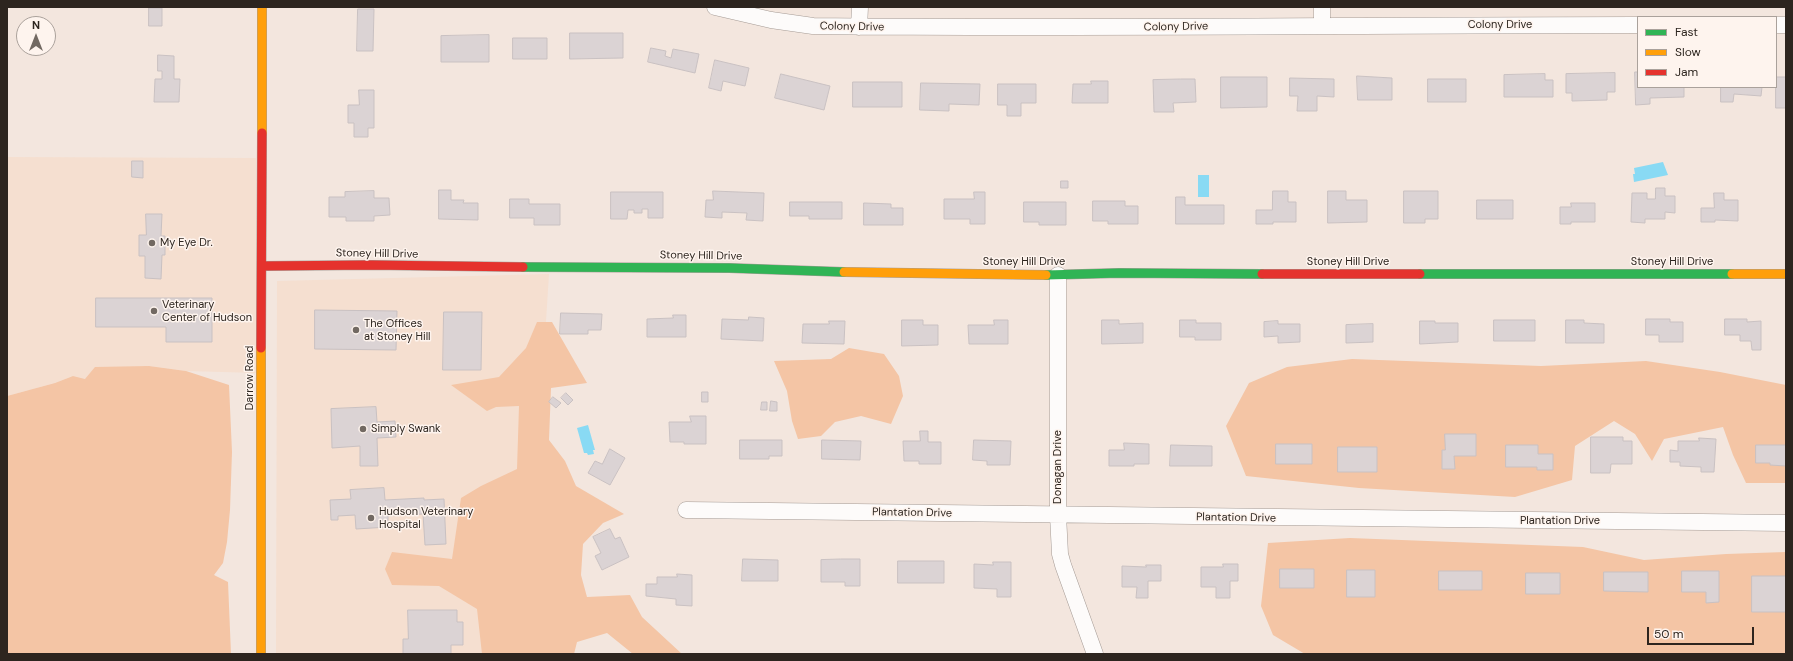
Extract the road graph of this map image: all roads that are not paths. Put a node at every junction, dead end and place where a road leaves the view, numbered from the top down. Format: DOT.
graph roads {
  1 [pos="262,7"];
  2 [pos="715,7"];
  3 [pos="860,7"];
  4 [pos="1322,7"];
  5 [pos="1322,25"];
  6 [pos="1637,25"];
  7 [pos="859,27"];
  8 [pos="263,266"];
  9 [pos="1786,274"];
  10 [pos="1058,275"];
  11 [pos="686,510"];
  12 [pos="1058,516"];
  13 [pos="1786,523"];
  14 [pos="261,654"];
  15 [pos="1095,654"];
  1 -- 8 [label="street, Darrow Road"];
  2 -- 7 [label="street, Colony Drive"];
  3 -- 7 [label="street"];
  4 -- 5 [label="street"];
  5 -- 6 [label="street, Colony Drive"];
  5 -- 7 [label="street, Colony Drive"];
  8 -- 10 [label="street, Stoney Hill Drive"];
  8 -- 14 [label="street, Darrow Road"];
  9 -- 10 [label="street, Stoney Hill Drive"];
  10 -- 12 [label="street, Donagan Drive"];
  11 -- 12 [label="street, Plantation Drive"];
  12 -- 13 [label="street, Plantation Drive"];
  12 -- 15 [label="street, Donagan Drive"];
}
